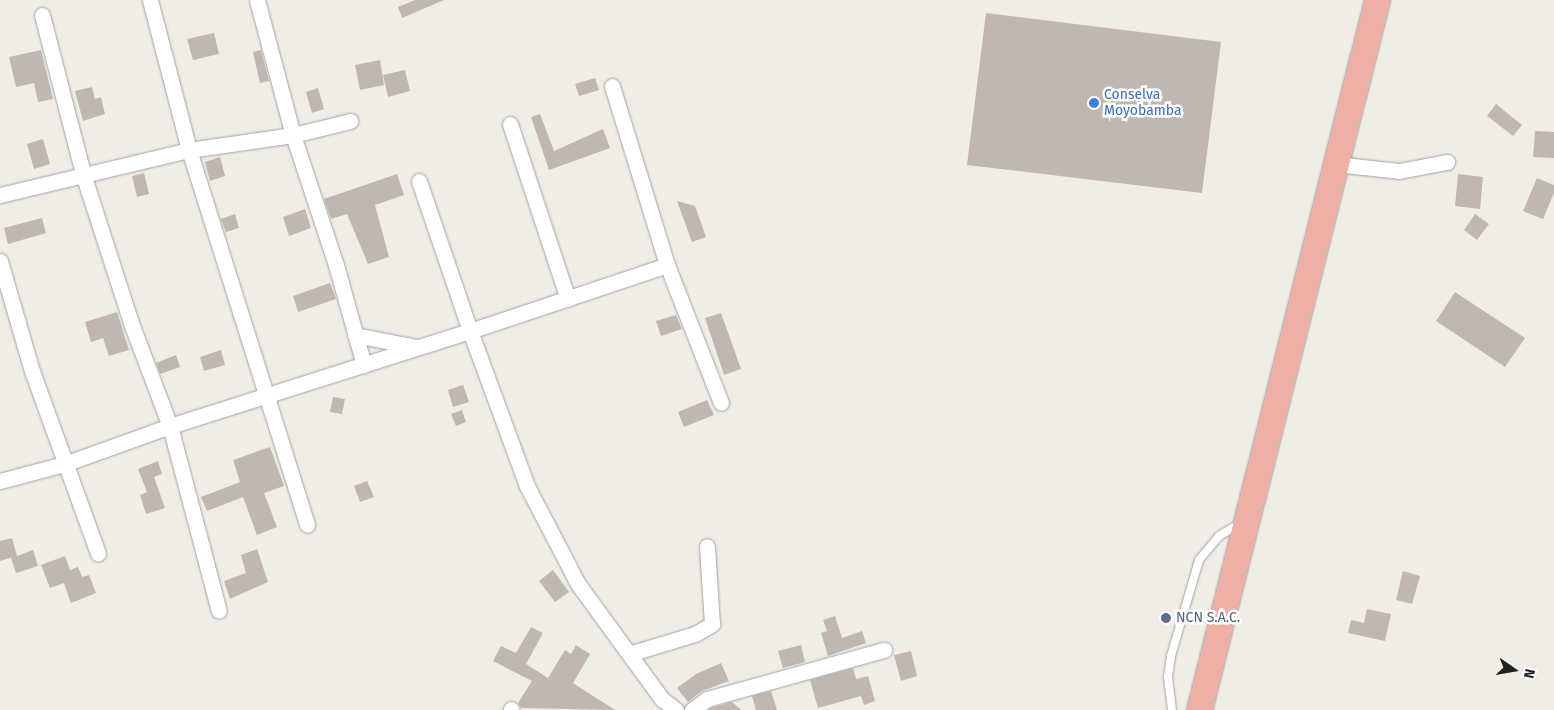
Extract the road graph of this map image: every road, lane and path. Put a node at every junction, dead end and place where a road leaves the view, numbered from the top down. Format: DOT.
graph roads {
  1 [pos="150,0"];
  2 [pos="257,0"];
  3 [pos="1379,3"];
  4 [pos="42,15"];
  5 [pos="612,86"];
  6 [pos="350,120"];
  7 [pos="510,124"];
  8 [pos="293,135"];
  9 [pos="189,150"];
  10 [pos="1447,162"];
  11 [pos="1335,164"];
  12 [pos="83,174"];
  13 [pos="419,181"];
  14 [pos="0,195"];
  15 [pos="0,261"];
  16 [pos="667,265"];
  17 [pos="568,299"];
  18 [pos="470,331"];
  19 [pos="355,335"];
  20 [pos="419,348"];
  21 [pos="364,365"];
  22 [pos="268,396"];
  23 [pos="721,403"];
  24 [pos="170,426"];
  25 [pos="67,463"];
  26 [pos="0,481"];
  27 [pos="1244,520"];
  28 [pos="307,525"];
  29 [pos="707,546"];
  30 [pos="98,553"];
  31 [pos="219,611"];
  32 [pos="884,650"];
  33 [pos="629,654"];
  34 [pos="659,704"];
  35 [pos="676,710"];
  36 [pos="692,710"];
  37 [pos="1172,710"];
  38 [pos="1198,710"];
  1 -- 9 [label="street"];
  2 -- 8 [label="street"];
  3 -- 11 [label="highway"];
  4 -- 12 [label="street"];
  5 -- 16 [label="street"];
  6 -- 8 [label="street"];
  7 -- 17 [label="street"];
  8 -- 9 [label="street"];
  8 -- 19 [label="street"];
  9 -- 12 [label="street"];
  9 -- 22 [label="street"];
  10 -- 11 [label="street"];
  11 -- 27 [label="highway"];
  12 -- 14 [label="street"];
  12 -- 24 [label="street"];
  13 -- 18 [label="street"];
  15 -- 25 [label="street"];
  16 -- 17 [label="street"];
  16 -- 23 [label="street"];
  17 -- 18 [label="street"];
  18 -- 20 [label="street"];
  18 -- 33 [label="street"];
  19 -- 20 [label="street"];
  19 -- 21 [label="street"];
  20 -- 21 [label="street"];
  21 -- 22 [label="street"];
  22 -- 24 [label="street"];
  22 -- 28 [label="street"];
  24 -- 25 [label="street"];
  24 -- 31 [label="street"];
  25 -- 26 [label="street"];
  25 -- 30 [label="street"];
  27 -- 37 [label="lane"];
  27 -- 38 [label="highway"];
  29 -- 33 [label="street"];
  32 -- 36 [label="street"];
  33 -- 34 [label="street"];
  34 -- 35 [label="street"];
}
